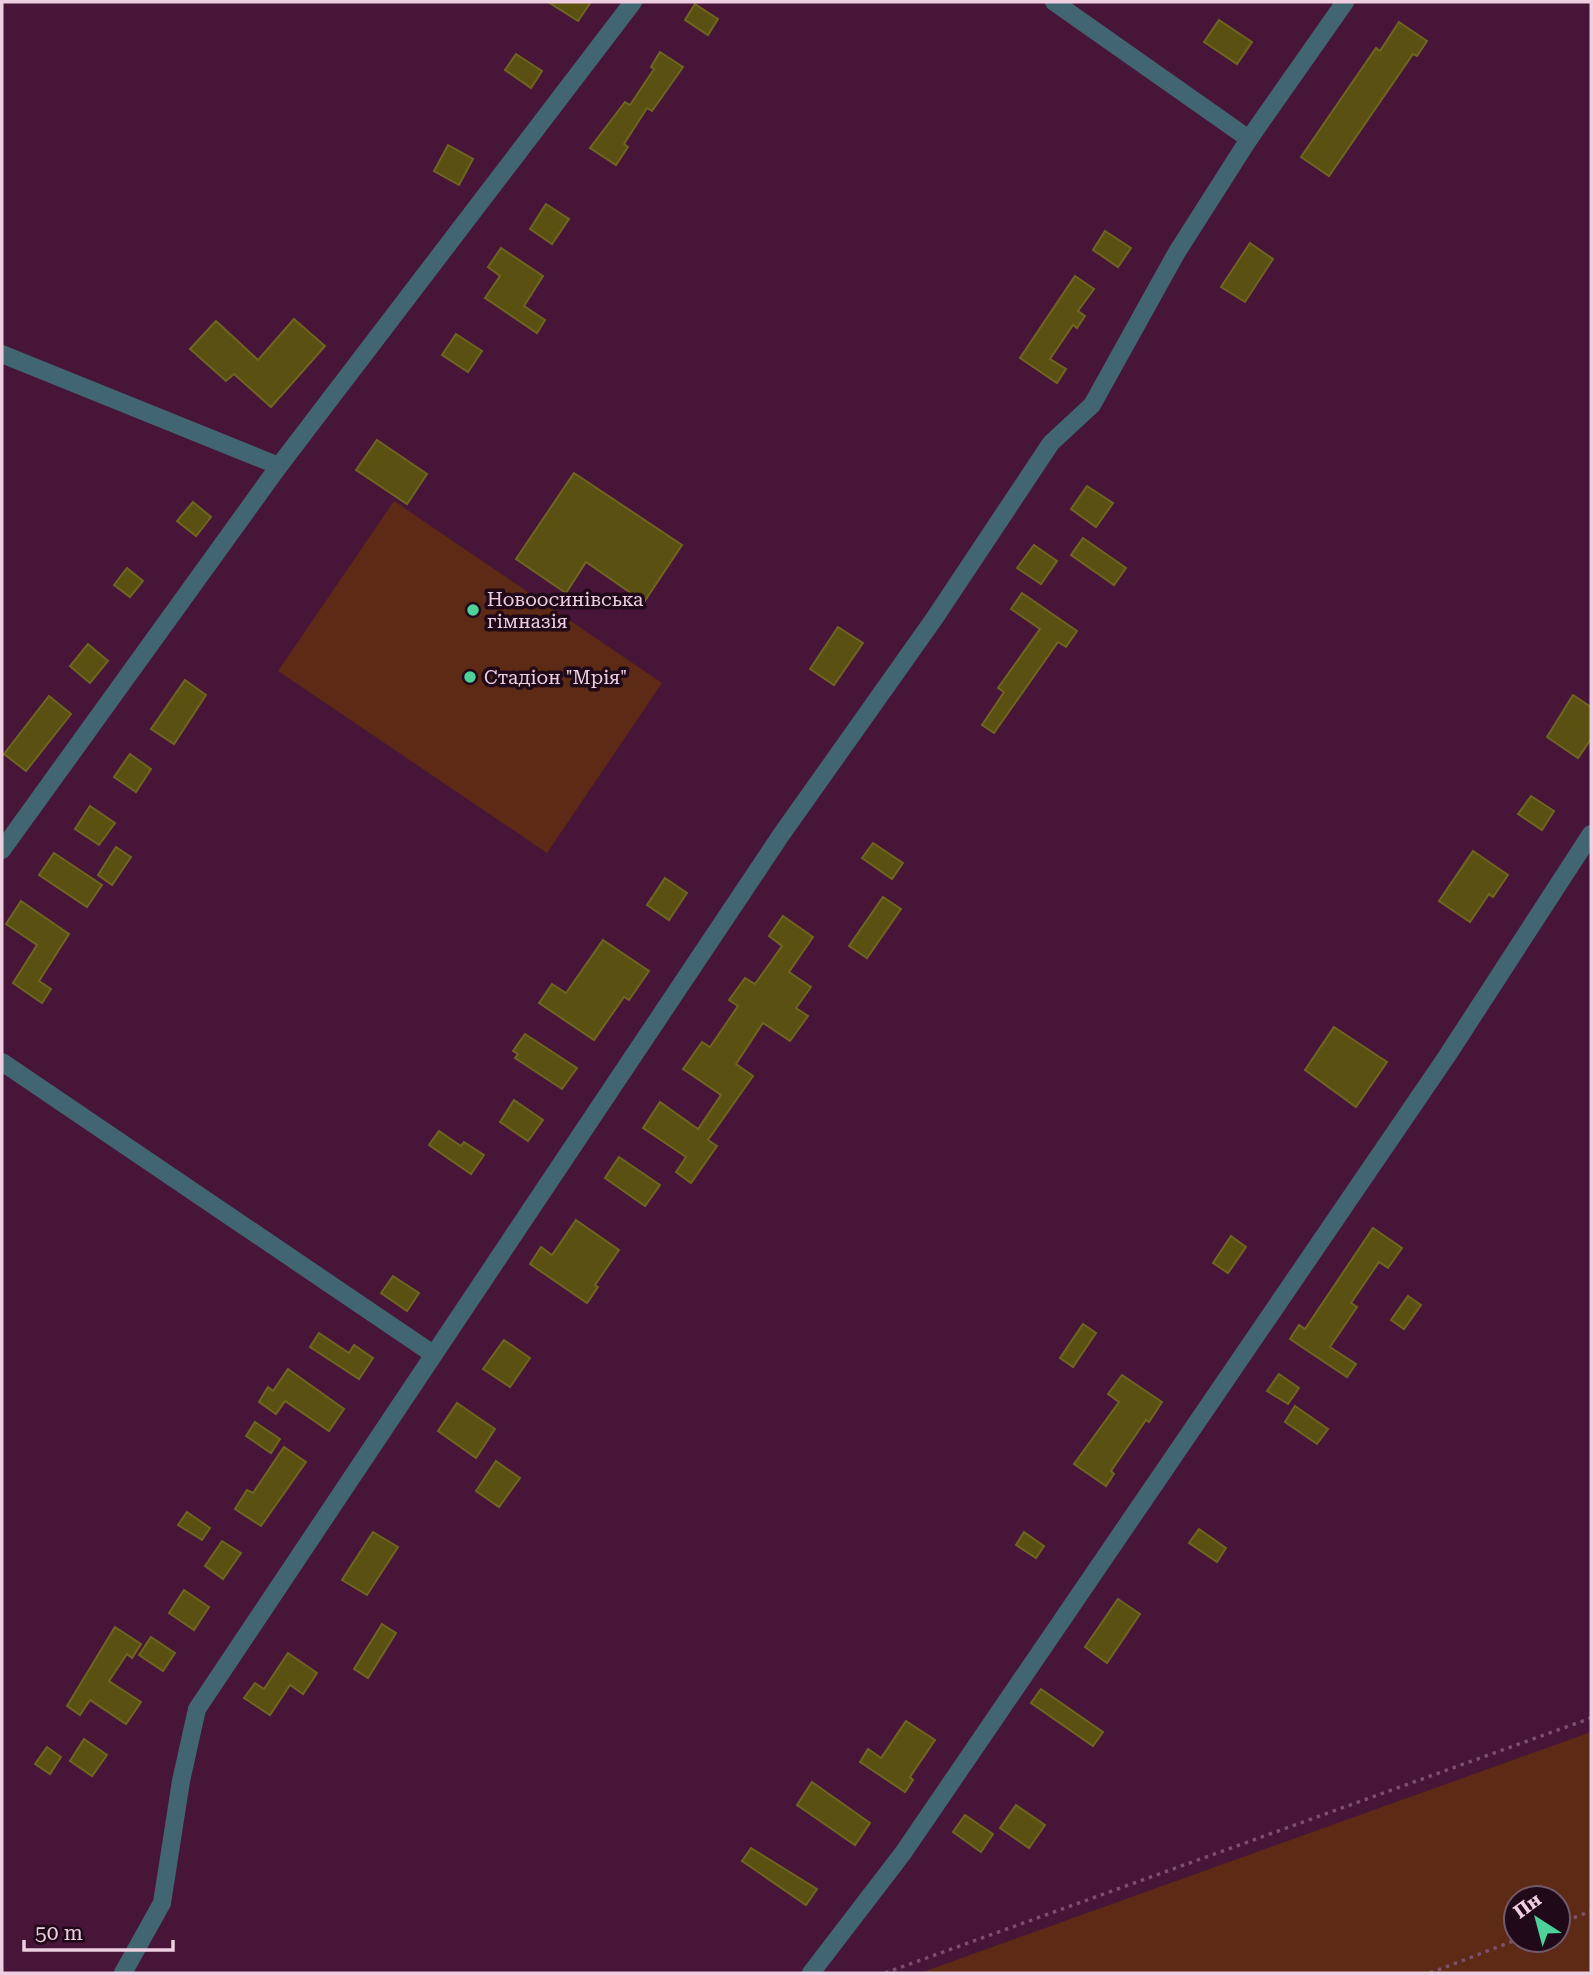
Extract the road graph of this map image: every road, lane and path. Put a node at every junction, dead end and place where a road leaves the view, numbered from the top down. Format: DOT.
graph roads {
  1 [pos="633,2"];
  2 [pos="1054,2"];
  3 [pos="1345,2"];
  4 [pos="1249,139"];
  5 [pos="2,354"];
  6 [pos="279,466"];
  7 [pos="1591,834"];
  8 [pos="2,850"];
  9 [pos="2,1062"];
  10 [pos="433,1353"];
  11 [pos="1591,1718"];
  12 [pos="1591,1911"];
  13 [pos="1572,1918"];
  14 [pos="1502,1945"];
  15 [pos="123,1973"];
  16 [pos="811,1973"];
  17 [pos="885,1973"];
  18 [pos="1430,1973"];
  1 -- 6 [label="street"];
  2 -- 4 [label="street"];
  3 -- 4 [label="street"];
  4 -- 10 [label="street"];
  5 -- 6 [label="street"];
  6 -- 8 [label="street"];
  7 -- 16 [label="street"];
  9 -- 10 [label="street"];
  10 -- 15 [label="street"];
  11 -- 17 [label="path"];
  12 -- 13 [label="path"];
  14 -- 18 [label="path"];
}
